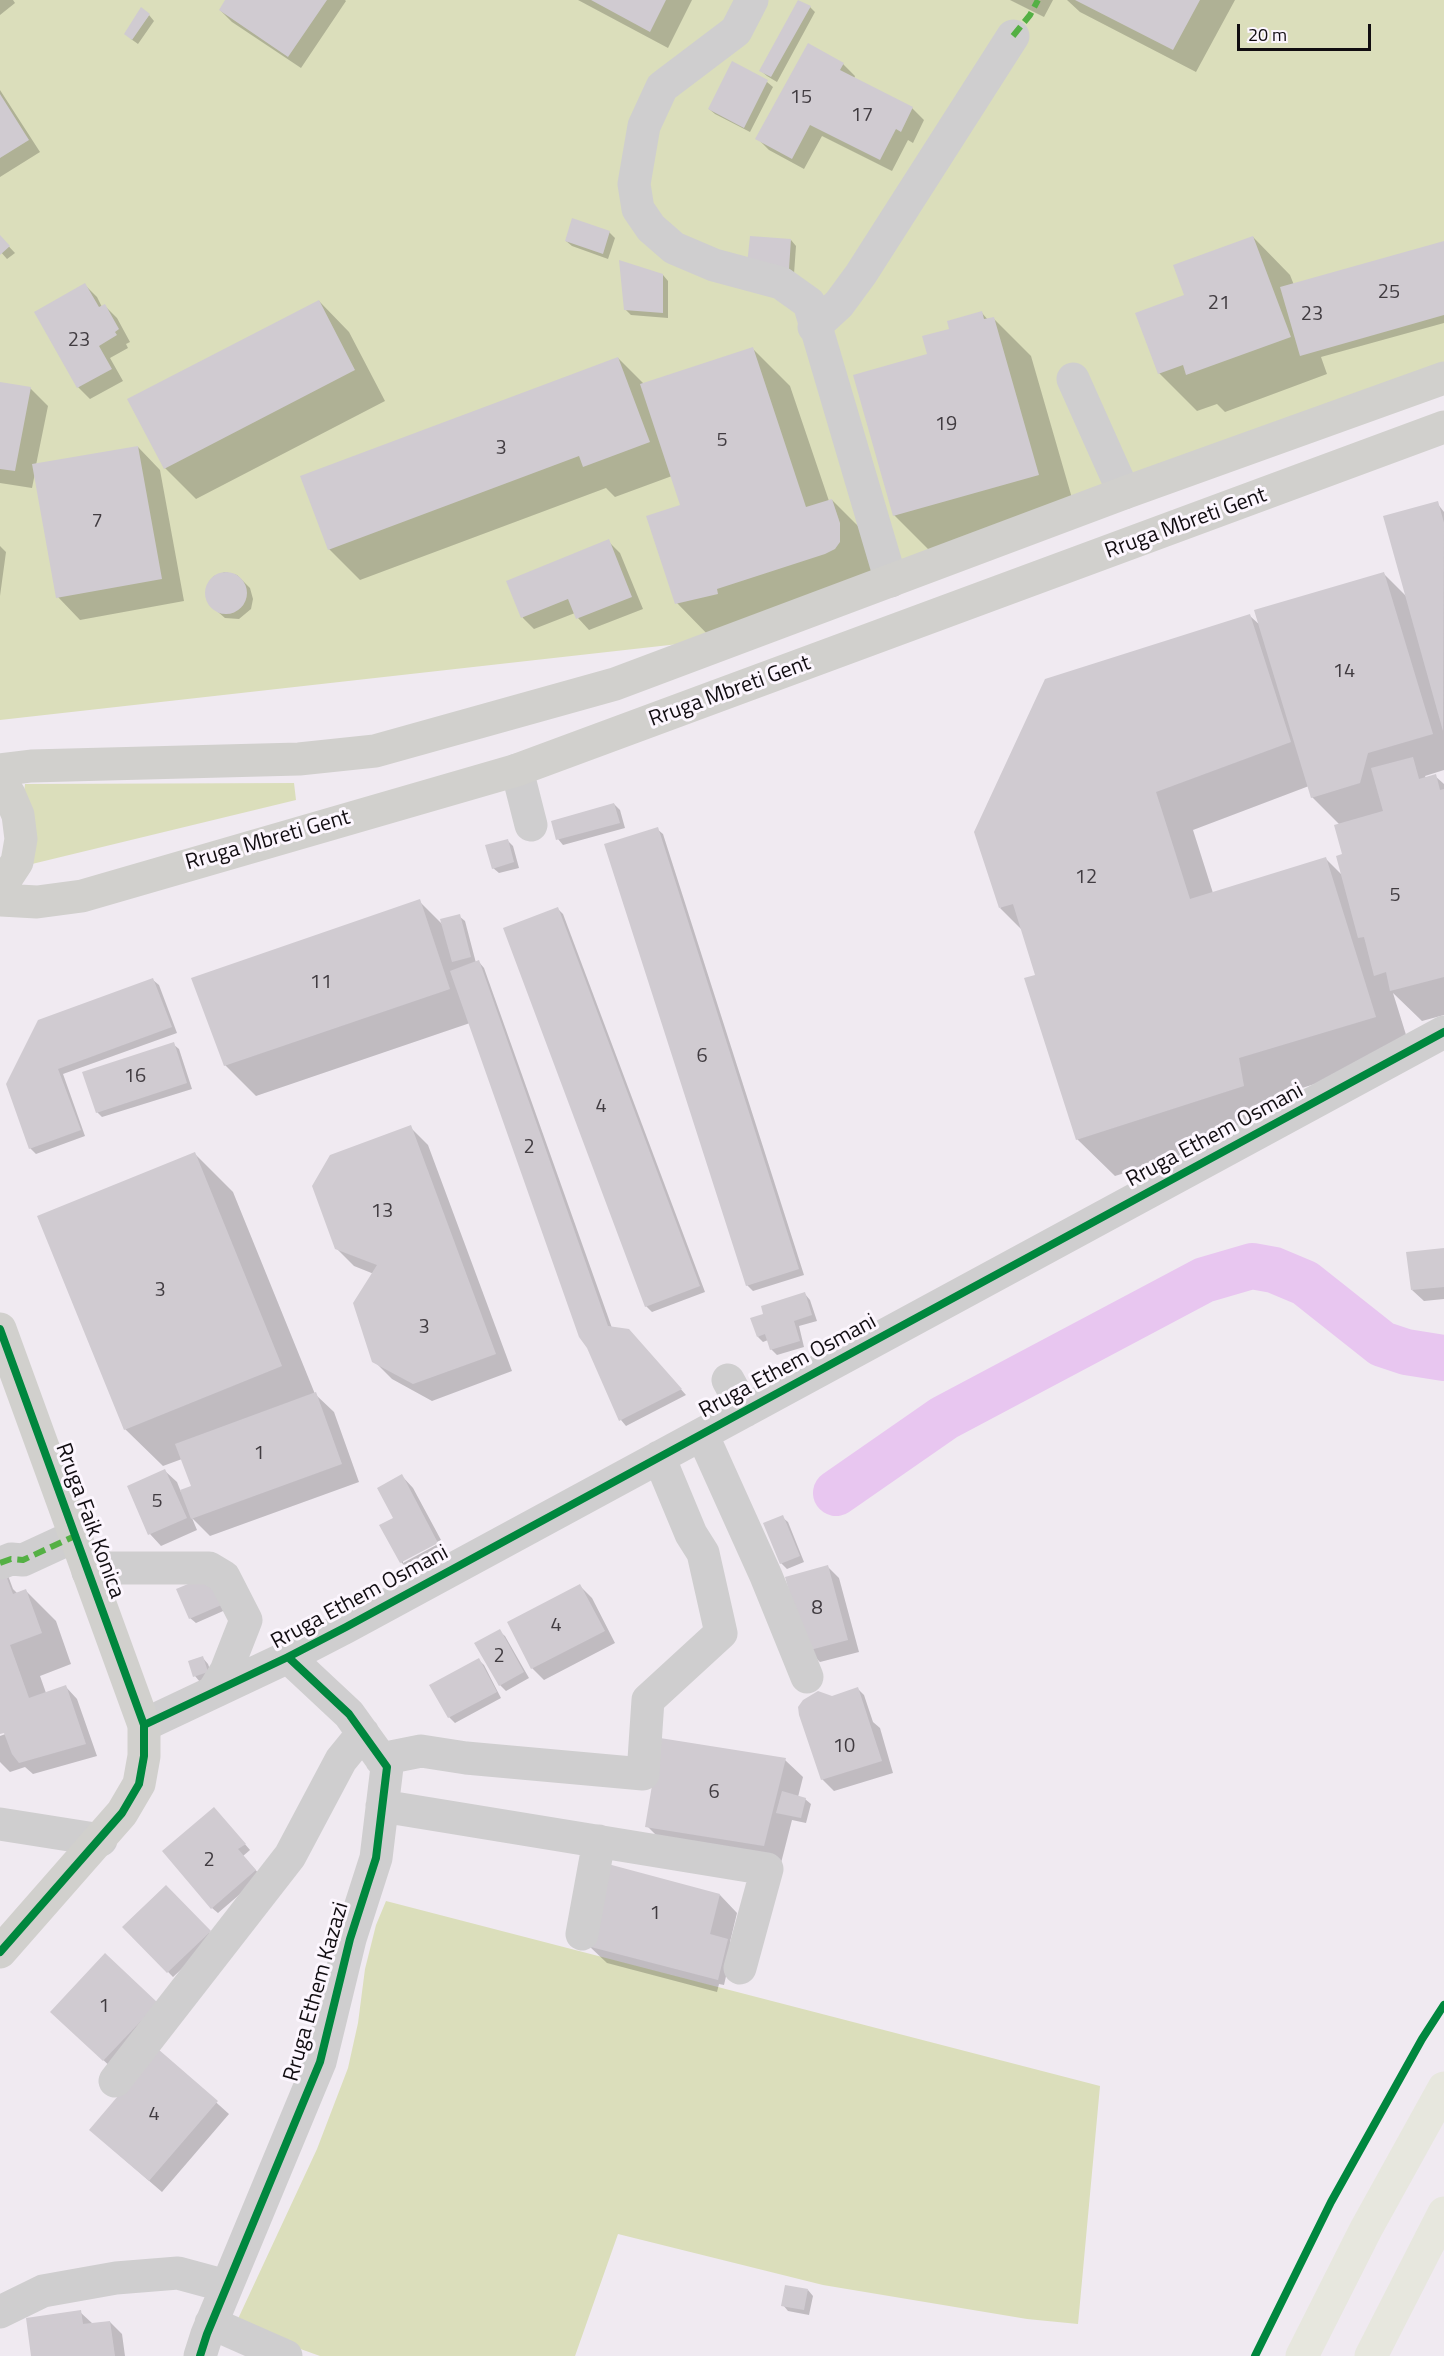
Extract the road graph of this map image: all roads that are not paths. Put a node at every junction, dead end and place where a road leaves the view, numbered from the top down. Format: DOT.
graph roads {
  1 [pos="752,0"];
  2 [pos="1013,36"];
  3 [pos="814,327"];
  4 [pos="1444,378"];
  5 [pos="1072,379"];
  6 [pos="1444,427"];
  7 [pos="1124,493"];
  8 [pos="891,581"];
  9 [pos="0,770"];
  10 [pos="516,770"];
  11 [pos="0,784"];
  12 [pos="531,825"];
  13 [pos="0,888"];
  14 [pos="0,900"];
  15 [pos="1444,1032"];
  16 [pos="0,1329"];
  17 [pos="728,1380"];
  18 [pos="745,1411"];
  19 [pos="702,1434"];
  20 [pos="659,1457"];
  21 [pos="75,1536"];
  22 [pos="1,1563"];
  23 [pos="88,1572"];
  24 [pos="288,1657"];
  25 [pos="807,1677"];
  26 [pos="213,1692"];
  27 [pos="144,1725"];
  28 [pos="372,1746"];
  29 [pos="382,1806"];
  30 [pos="0,1824"];
  31 [pos="101,1840"];
  32 [pos="599,1841"];
  33 [pos="582,1934"];
  34 [pos="0,1952"];
  35 [pos="740,1968"];
  36 [pos="115,2081"];
  37 [pos="1444,2088"];
  38 [pos="1444,2213"];
  39 [pos="226,2286"];
  40 [pos="0,2312"];
  41 [pos="211,2323"];
  42 [pos="200,2356"];
  43 [pos="286,2356"];
  44 [pos="1302,2356"];
  45 [pos="1371,2356"];
  1 -- 3 [label="street"];
  2 -- 3 [label="street"];
  3 -- 8 [label="street"];
  4 -- 7 [label="main road"];
  5 -- 7 [label="street"];
  6 -- 10 [label="main road, Rruga Mbreti Gent"];
  7 -- 8 [label="main road"];
  8 -- 9 [label="main road"];
  10 -- 12 [label="street"];
  10 -- 14 [label="main road, Rruga Mbreti Gent"];
  11 -- 13 [label="main road"];
  15 -- 18 [label="street, Rruga Ethem Osmani"];
  16 -- 21 [label="main road, Rruga Faik Konica"];
  17 -- 18 [label="street"];
  18 -- 19 [label="street, Rruga Ethem Osmani"];
  19 -- 20 [label="street, Rruga Ethem Osmani"];
  19 -- 25 [label="street"];
  20 -- 24 [label="street, Rruga Ethem Osmani"];
  20 -- 28 [label="street"];
  21 -- 22 [label="street, Rruga Faik Konica"];
  21 -- 23 [label="main road, Rruga Faik Konica"];
  23 -- 26 [label="street"];
  23 -- 27 [label="main road, Rruga Faik Konica"];
  24 -- 26 [label="street, Rruga Ethem Osmani"];
  24 -- 28 [label="street"];
  26 -- 27 [label="street, Rruga Ethem Osmani"];
  27 -- 31 [label="main road"];
  28 -- 29 [label="street, Rruga Ethem Kazazi"];
  28 -- 36 [label="street"];
  29 -- 32 [label="street"];
  29 -- 39 [label="street, Rruga Ethem Kazazi"];
  30 -- 31 [label="street"];
  31 -- 34 [label="main road"];
  32 -- 33 [label="street"];
  32 -- 35 [label="street"];
  37 -- 44 [label="highway"];
  38 -- 45 [label="highway"];
  39 -- 40 [label="street"];
  39 -- 41 [label="street, Rruga Ethem Kazazi"];
  41 -- 42 [label="street, Rruga Ethem Kazazi"];
  41 -- 43 [label="street"];
}
